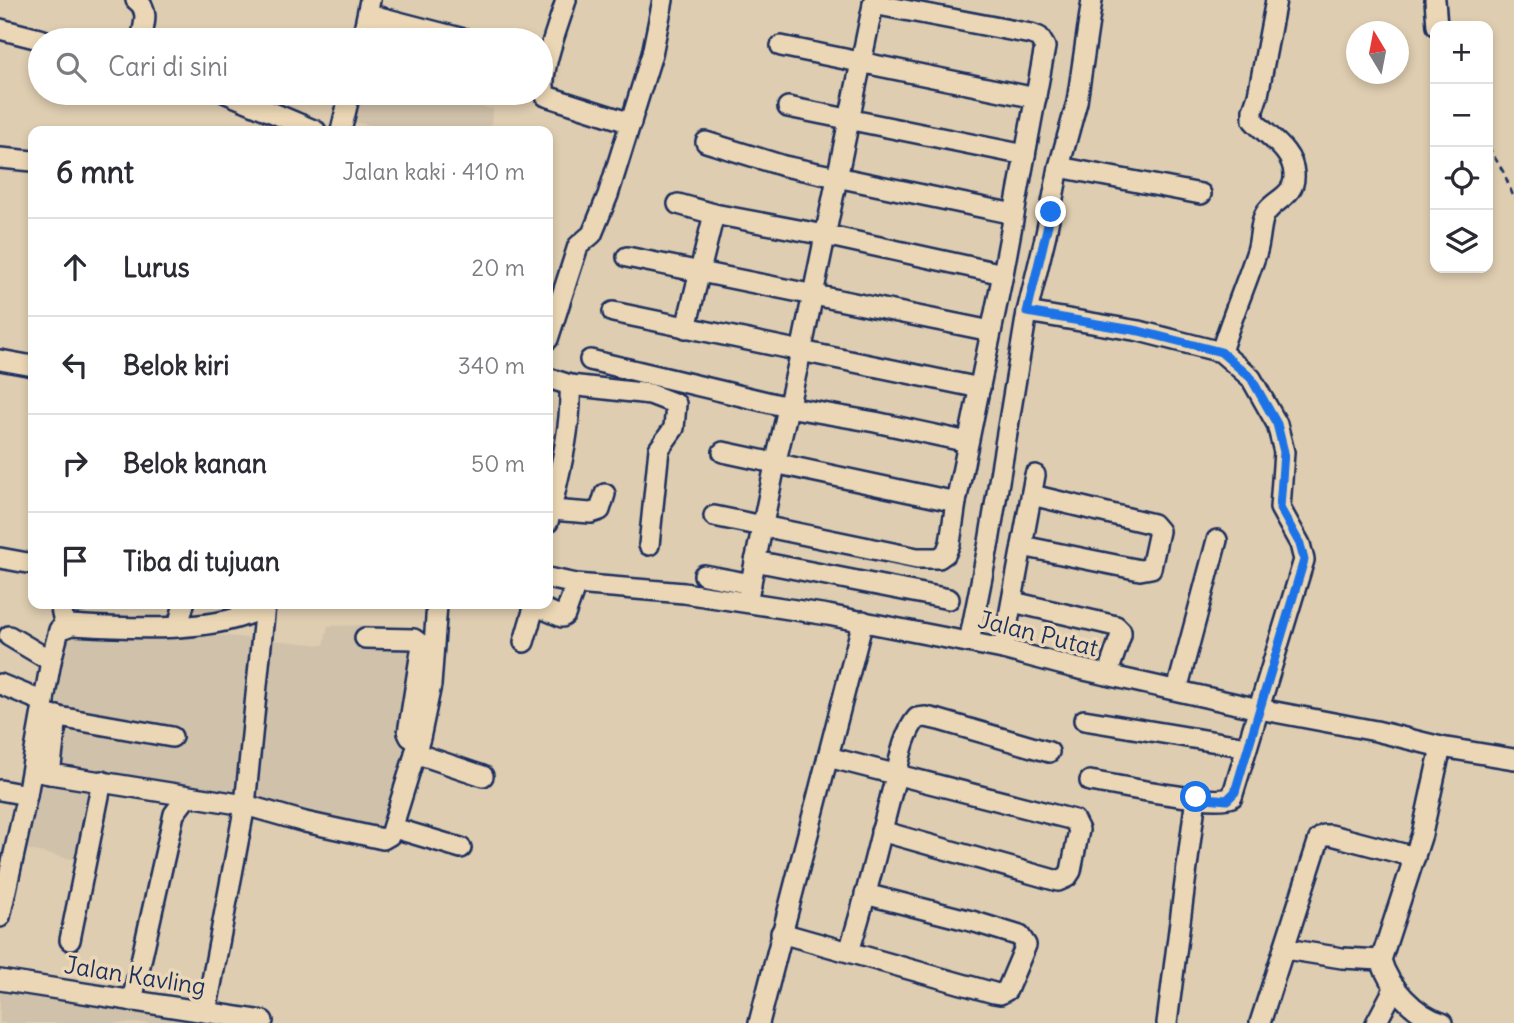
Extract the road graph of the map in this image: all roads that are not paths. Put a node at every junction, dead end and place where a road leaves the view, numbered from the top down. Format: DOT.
graph roads {
  1 [pos="136,0"];
  2 [pos="566,0"];
  3 [pos="663,0"];
  4 [pos="1092,0"];
  5 [pos="1276,0"];
  6 [pos="1435,0"];
  7 [pos="873,2"];
  8 [pos="369,7"];
  9 [pos="1437,21"];
  10 [pos="143,28"];
  11 [pos="365,28"];
  12 [pos="432,28"];
  13 [pos="0,29"];
  14 [pos="553,33"];
  15 [pos="28,36"];
  16 [pos="781,46"];
  17 [pos="861,63"];
  18 [pos="1036,97"];
  19 [pos="553,98"];
  20 [pos="254,105"];
  21 [pos="347,105"];
  22 [pos="788,107"];
  23 [pos="848,120"];
  24 [pos="631,123"];
  25 [pos="304,126"];
  26 [pos="342,126"];
  27 [pos="706,142"];
  28 [pos="1025,155"];
  29 [pos="0,158"];
  30 [pos="28,161"];
  31 [pos="1059,167"];
  32 [pos="836,177"];
  33 [pos="1201,194"];
  34 [pos="678,204"];
  35 [pos="714,214"];
  36 [pos="1014,214"];
  37 [pos="825,235"];
  38 [pos="626,257"];
  39 [pos="699,271"];
  40 [pos="1003,274"];
  41 [pos="554,292"];
  42 [pos="812,293"];
  43 [pos="1027,312"];
  44 [pos="613,313"];
  45 [pos="686,328"];
  46 [pos="991,331"];
  47 [pos="801,352"];
  48 [pos="1221,352"];
  49 [pos="0,360"];
  50 [pos="590,360"];
  51 [pos="28,365"];
  52 [pos="553,380"];
  53 [pos="570,385"];
  54 [pos="980,388"];
  55 [pos="788,407"];
  56 [pos="968,442"];
  57 [pos="723,452"];
  58 [pos="775,465"];
  59 [pos="1035,475"];
  60 [pos="605,494"];
  61 [pos="1032,495"];
  62 [pos="553,497"];
  63 [pos="956,502"];
  64 [pos="553,516"];
  65 [pos="714,516"];
  66 [pos="761,526"];
  67 [pos="1217,540"];
  68 [pos="649,545"];
  69 [pos="1023,546"];
  70 [pos="0,558"];
  71 [pos="755,561"];
  72 [pos="28,563"];
  73 [pos="704,575"];
  74 [pos="553,579"];
  75 [pos="576,584"];
  76 [pos="749,593"];
  77 [pos="949,598"];
  78 [pos="1013,602"];
  79 [pos="61,609"];
  80 [pos="183,609"];
  81 [pos="259,609"];
  82 [pos="266,609"];
  83 [pos="437,609"];
  84 [pos="538,609"];
  85 [pos="543,609"];
  86 [pos="863,621"];
  87 [pos="65,626"];
  88 [pos="178,626"];
  89 [pos="9,636"];
  90 [pos="365,638"];
  91 [pos="524,642"];
  92 [pos="969,642"];
  93 [pos="1003,649"];
  94 [pos="51,661"];
  95 [pos="1111,664"];
  96 [pos="0,684"];
  97 [pos="1177,690"];
  98 [pos="1259,709"];
  99 [pos="48,711"];
  100 [pos="1084,720"];
  101 [pos="172,737"];
  102 [pos="417,745"];
  103 [pos="1247,747"];
  104 [pos="1441,747"];
  105 [pos="1048,752"];
  106 [pos="828,757"];
  107 [pos="1514,759"];
  108 [pos="41,772"];
  109 [pos="897,774"];
  110 [pos="483,776"];
  111 [pos="102,781"];
  112 [pos="1090,781"];
  113 [pos="0,790"];
  114 [pos="27,795"];
  115 [pos="187,797"];
  116 [pos="1196,797"];
  117 [pos="245,805"];
  118 [pos="394,828"];
  119 [pos="881,831"];
  120 [pos="461,848"];
  121 [pos="1415,857"];
  122 [pos="866,894"];
  123 [pos="0,917"];
  124 [pos="781,933"];
  125 [pos="70,940"];
  126 [pos="1286,949"];
  127 [pos="849,951"];
  128 [pos="1381,960"];
  129 [pos="0,980"];
  130 [pos="1395,987"];
  131 [pos="132,1001"];
  132 [pos="206,1012"];
  133 [pos="263,1021"];
  134 [pos="759,1023"];
  135 [pos="1167,1023"];
  136 [pos="1261,1023"];
  137 [pos="1376,1023"];
  138 [pos="1443,1023"];
  1 -- 10 [label="street"];
  2 -- 14 [label="street"];
  3 -- 24 [label="street"];
  4 -- 31 [label="street"];
  5 -- 48 [label="street"];
  6 -- 9 [label="street"];
  7 -- 17 [label="street"];
  7 -- 18 [label="street"];
  8 -- 11 [label="street"];
  8 -- 12 [label="street"];
  13 -- 15 [label="street"];
  16 -- 17 [label="street"];
  17 -- 18 [label="street"];
  17 -- 23 [label="street"];
  18 -- 28 [label="street"];
  19 -- 24 [label="street"];
  20 -- 25 [label="street"];
  21 -- 26 [label="street"];
  22 -- 23 [label="street"];
  23 -- 28 [label="street"];
  23 -- 32 [label="street"];
  24 -- 41 [label="street"];
  27 -- 32 [label="street"];
  28 -- 36 [label="street"];
  29 -- 30 [label="street"];
  31 -- 33 [label="street"];
  31 -- 43 [label="street"];
  32 -- 36 [label="street"];
  32 -- 37 [label="street"];
  34 -- 35 [label="street"];
  35 -- 37 [label="street"];
  35 -- 39 [label="street"];
  36 -- 40 [label="street"];
  37 -- 40 [label="street"];
  37 -- 42 [label="street"];
  38 -- 39 [label="street"];
  39 -- 42 [label="street"];
  39 -- 45 [label="street"];
  40 -- 46 [label="street"];
  42 -- 46 [label="street"];
  42 -- 47 [label="street"];
  43 -- 48 [label="street"];
  43 -- 92 [label="street"];
  44 -- 45 [label="street"];
  45 -- 47 [label="street"];
  46 -- 54 [label="street"];
  47 -- 54 [label="street"];
  47 -- 55 [label="street"];
  48 -- 98 [label="street"];
  49 -- 51 [label="street"];
  50 -- 55 [label="street"];
  52 -- 53 [label="street"];
  53 -- 62 [label="street"];
  53 -- 68 [label="street"];
  54 -- 56 [label="street"];
  55 -- 56 [label="street"];
  55 -- 58 [label="street"];
  56 -- 63 [label="street"];
  57 -- 58 [label="street"];
  58 -- 63 [label="street"];
  58 -- 66 [label="street"];
  59 -- 61 [label="street"];
  60 -- 64 [label="street"];
  61 -- 69 [label="street"];
  61 -- 69 [label="street"];
  63 -- 66 [label="street"];
  65 -- 66 [label="street"];
  66 -- 71 [label="street"];
  67 -- 97 [label="street"];
  69 -- 78 [label="street"];
  70 -- 72 [label="street"];
  71 -- 76 [label="street"];
  71 -- 77 [label="street"];
  73 -- 76 [label="street"];
  74 -- 75 [label="street, Jalan Putat"];
  75 -- 76 [label="street, Jalan Putat"];
  75 -- 85 [label="street"];
  76 -- 86 [label="street, Jalan Putat"];
  78 -- 93 [label="street"];
  78 -- 95 [label="street"];
  79 -- 87 [label="street"];
  80 -- 88 [label="street"];
  81 -- 88 [label="street"];
  82 -- 117 [label="street"];
  83 -- 102 [label="street"];
  84 -- 91 [label="street"];
  86 -- 92 [label="street, Jalan Putat"];
  86 -- 106 [label="street"];
  87 -- 88 [label="street"];
  87 -- 94 [label="street"];
  89 -- 94 [label="street"];
  90 -- 102 [label="street"];
  92 -- 93 [label="street, Jalan Putat"];
  93 -- 97 [label="street, Jalan Putat"];
  94 -- 99 [label="street"];
  96 -- 99 [label="street"];
  97 -- 98 [label="street, Jalan Putat"];
  98 -- 103 [label="street"];
  98 -- 104 [label="street, Jalan Putat"];
  99 -- 101 [label="street"];
  99 -- 108 [label="street"];
  100 -- 103 [label="street"];
  102 -- 110 [label="street"];
  102 -- 118 [label="street"];
  103 -- 116 [label="street"];
  104 -- 107 [label="street, Jalan Putat"];
  104 -- 121 [label="street"];
  105 -- 109 [label="street"];
  106 -- 109 [label="street"];
  106 -- 124 [label="street"];
  108 -- 111 [label="street"];
  108 -- 114 [label="street"];
  109 -- 119 [label="street"];
  109 -- 119 [label="street"];
  111 -- 115 [label="street"];
  111 -- 125 [label="street"];
  112 -- 116 [label="street"];
  113 -- 114 [label="street"];
  114 -- 123 [label="street"];
  115 -- 117 [label="street"];
  115 -- 131 [label="street"];
  116 -- 135 [label="street"];
  117 -- 118 [label="street"];
  117 -- 132 [label="street"];
  118 -- 120 [label="street"];
  119 -- 122 [label="street"];
  121 -- 126 [label="street"];
  121 -- 128 [label="street"];
  122 -- 127 [label="street"];
  122 -- 127 [label="street"];
  124 -- 127 [label="street"];
  124 -- 134 [label="street"];
  126 -- 128 [label="street"];
  126 -- 136 [label="street"];
  128 -- 130 [label="street"];
  129 -- 131 [label="street, Jalan Kavling"];
  130 -- 137 [label="street"];
  130 -- 138 [label="street"];
  131 -- 132 [label="street, Jalan Kavling"];
  132 -- 133 [label="street, Jalan Kavling"];
}
